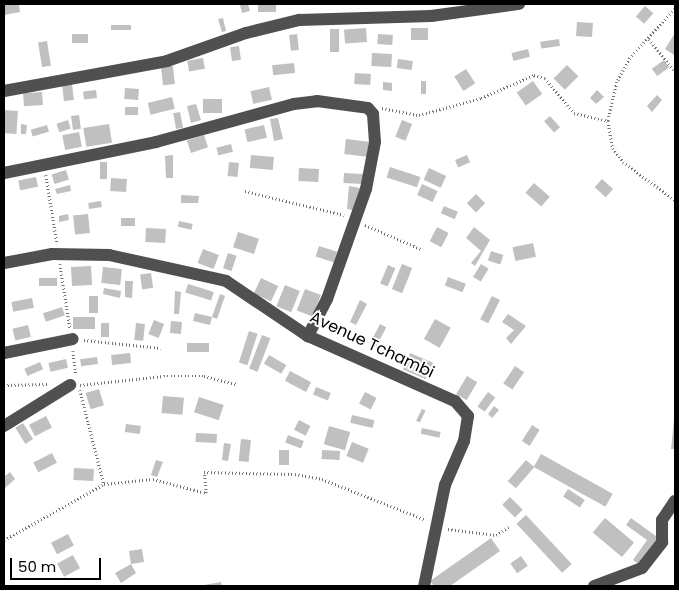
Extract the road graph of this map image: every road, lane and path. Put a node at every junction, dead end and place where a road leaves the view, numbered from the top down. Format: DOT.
graph roads {
  1 [pos="519,4"];
  2 [pos="675,9"];
  3 [pos="648,39"];
  4 [pos="675,72"];
  5 [pos="4,91"];
  6 [pos="368,108"];
  7 [pos="608,121"];
  8 [pos="45,166"];
  9 [pos="4,174"];
  10 [pos="245,191"];
  11 [pos="675,200"];
  12 [pos="356,221"];
  13 [pos="421,249"];
  14 [pos="58,254"];
  15 [pos="4,262"];
  16 [pos="308,336"];
  17 [pos="73,339"];
  18 [pos="161,348"];
  19 [pos="4,353"];
  20 [pos="237,384"];
  21 [pos="4,385"];
  22 [pos="74,385"];
  23 [pos="4,426"];
  24 [pos="104,484"];
  25 [pos="675,501"];
  26 [pos="436,524"];
  27 [pos="509,527"];
  28 [pos="4,540"];
  29 [pos="424,586"];
  30 [pos="594,586"];
  1 -- 5 [label="street"];
  2 -- 3 [label="path"];
  3 -- 4 [label="path"];
  3 -- 7 [label="path"];
  6 -- 7 [label="path"];
  6 -- 8 [label="street"];
  6 -- 12 [label="street"];
  7 -- 11 [label="path"];
  8 -- 9 [label="street"];
  8 -- 14 [label="path"];
  10 -- 12 [label="path"];
  12 -- 13 [label="path"];
  12 -- 16 [label="street"];
  14 -- 15 [label="street, Avenue Tchambi"];
  14 -- 16 [label="street, Avenue Tchambi"];
  14 -- 17 [label="path"];
  16 -- 26 [label="street, Avenue Tchambi"];
  17 -- 18 [label="path"];
  17 -- 19 [label="street"];
  17 -- 22 [label="path"];
  20 -- 22 [label="path"];
  21 -- 22 [label="path"];
  22 -- 23 [label="street"];
  22 -- 24 [label="path"];
  24 -- 26 [label="path"];
  24 -- 28 [label="path"];
  25 -- 30 [label="street"];
  26 -- 27 [label="path"];
  26 -- 29 [label="street, Avenue Tchambi"];
}
